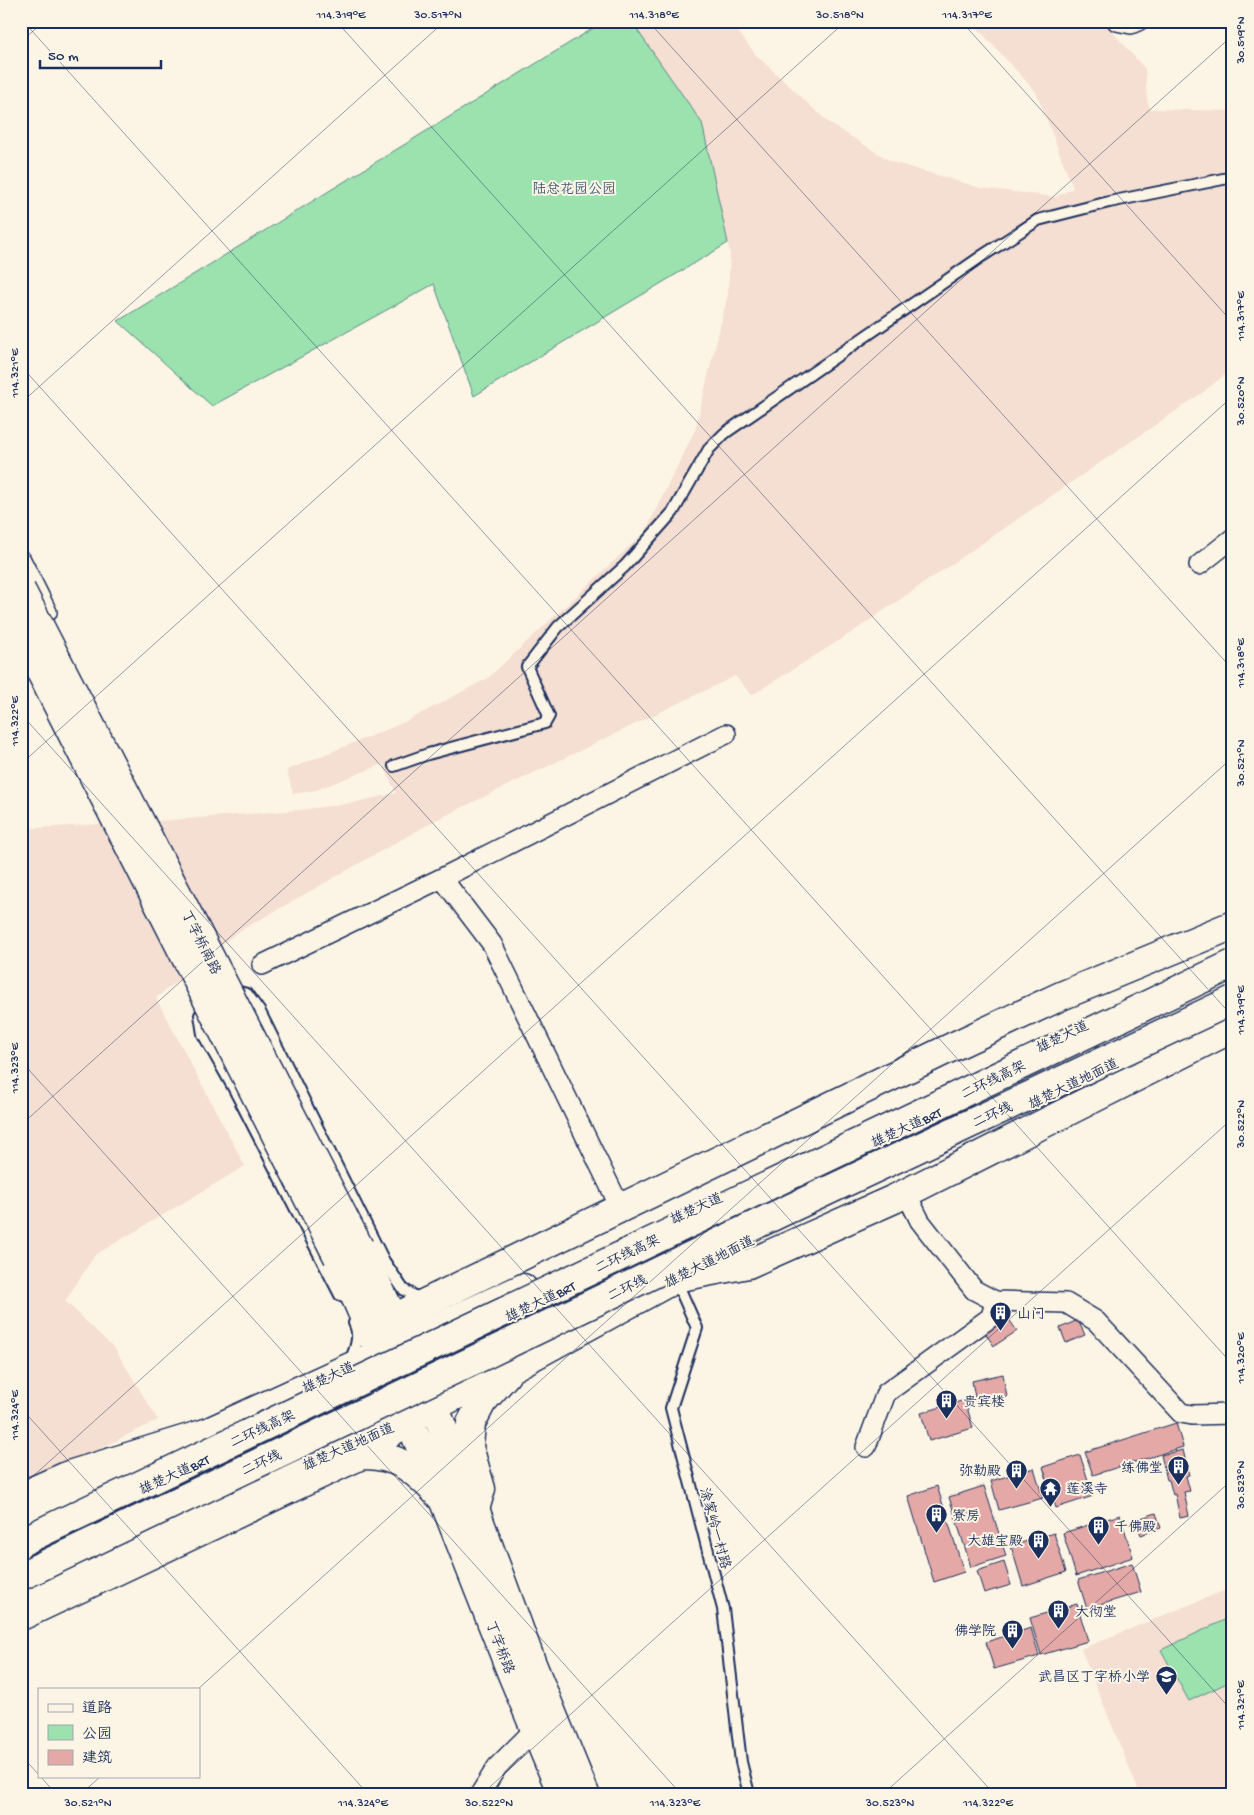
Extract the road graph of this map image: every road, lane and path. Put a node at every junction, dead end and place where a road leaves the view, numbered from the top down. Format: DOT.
graph roads {
  1 [pos="1117,21"];
  2 [pos="1138,21"];
  3 [pos="1233,177"];
  4 [pos="1233,538"];
  5 [pos="21,560"];
  6 [pos="1199,565"];
  7 [pos="21,590"];
  8 [pos="47,612"];
  9 [pos="21,633"];
  10 [pos="726,734"];
  11 [pos="394,766"];
  12 [pos="442,878"];
  13 [pos="1233,925"];
  14 [pos="1233,954"];
  15 [pos="1233,964"];
  16 [pos="262,966"];
  17 [pos="1233,1000"];
  18 [pos="1233,1005"];
  19 [pos="1233,1028"];
  20 [pos="928,1132"];
  21 [pos="906,1193"];
  22 [pos="621,1209"];
  23 [pos="705,1238"];
  24 [pos="349,1252"];
  25 [pos="384,1261"];
  26 [pos="675,1278"];
  27 [pos="361,1299"];
  28 [pos="426,1302"];
  29 [pos="994,1313"];
  30 [pos="400,1330"];
  31 [pos="381,1353"];
  32 [pos="515,1366"];
  33 [pos="348,1368"];
  34 [pos="407,1380"];
  35 [pos="434,1406"];
  36 [pos="1233,1414"];
  37 [pos="409,1418"];
  38 [pos="206,1433"];
  39 [pos="866,1447"];
  40 [pos="362,1455"];
  41 [pos="24,1495"];
  42 [pos="444,1499"];
  43 [pos="475,1509"];
  44 [pos="21,1522"];
  45 [pos="92,1527"];
  46 [pos="21,1542"];
  47 [pos="21,1560"];
  48 [pos="21,1576"];
  49 [pos="21,1591"];
  50 [pos="21,1616"];
  51 [pos="535,1729"];
  52 [pos="480,1794"];
  53 [pos="562,1794"];
  54 [pos="585,1794"];
  55 [pos="750,1794"];
  1 -- 2 [label="street"];
  3 -- 11 [label="lane"];
  4 -- 6 [label="street"];
  5 -- 8 [label="street"];
  7 -- 24 [label="main road, 丁字桥南路, bridge"];
  9 -- 24 [label="main road, 丁字桥南路, bridge"];
  10 -- 12 [label="street"];
  12 -- 16 [label="street"];
  12 -- 22 [label="street"];
  13 -- 22 [label="main road"];
  14 -- 30 [label="main road, 雄楚大道"];
  15 -- 46 [label="main road, 二环线高架, bridge"];
  17 -- 48 [label="main road, 二环线, bridge"];
  18 -- 26 [label="main road, 雄楚大道地面道"];
  19 -- 21 [label="main road"];
  20 -- 23 [label="lane, 雄楚大道BRT"];
  21 -- 26 [label="main road"];
  21 -- 29 [label="street"];
  22 -- 28 [label="main road"];
  24 -- 27 [label="main road, 丁字桥南路"];
  25 -- 27 [label="lane"];
  25 -- 27 [label="lane"];
  25 -- 28 [label="lane"];
  26 -- 32 [label="main road, 雄楚大道地面道"];
  26 -- 55 [label="lane, 涂家岭一村路"];
  27 -- 30 [label="main road"];
  27 -- 31 [label="main road"];
  27 -- 33 [label="lane"];
  28 -- 30 [label="main road"];
  29 -- 36 [label="street"];
  29 -- 39 [label="street"];
  30 -- 31 [label="main road, 雄楚大道"];
  30 -- 34 [label="main road"];
  31 -- 33 [label="main road, 雄楚大道"];
  31 -- 34 [label="main road"];
  32 -- 35 [label="main road, 雄楚大道地面道"];
  32 -- 43 [label="main road"];
  33 -- 38 [label="main road, 雄楚大道"];
  34 -- 35 [label="main road, 丁字桥路"];
  34 -- 37 [label="main road, 丁字桥路"];
  35 -- 37 [label="main road, 雄楚大道地面道"];
  35 -- 43 [label="main road, 丁字桥路"];
  37 -- 40 [label="main road"];
  37 -- 42 [label="main road, 丁字桥路"];
  37 -- 49 [label="main road, 雄楚大道地面道"];
  38 -- 41 [label="main road"];
  38 -- 44 [label="main road, 雄楚大道"];
  40 -- 42 [label="main road"];
  40 -- 50 [label="main road"];
  42 -- 51 [label="main road, 丁字桥路"];
  43 -- 54 [label="main road, 丁字桥路"];
  45 -- 47 [label="lane"];
  51 -- 52 [label="street"];
  51 -- 53 [label="main road, 丁字桥路"];
}
